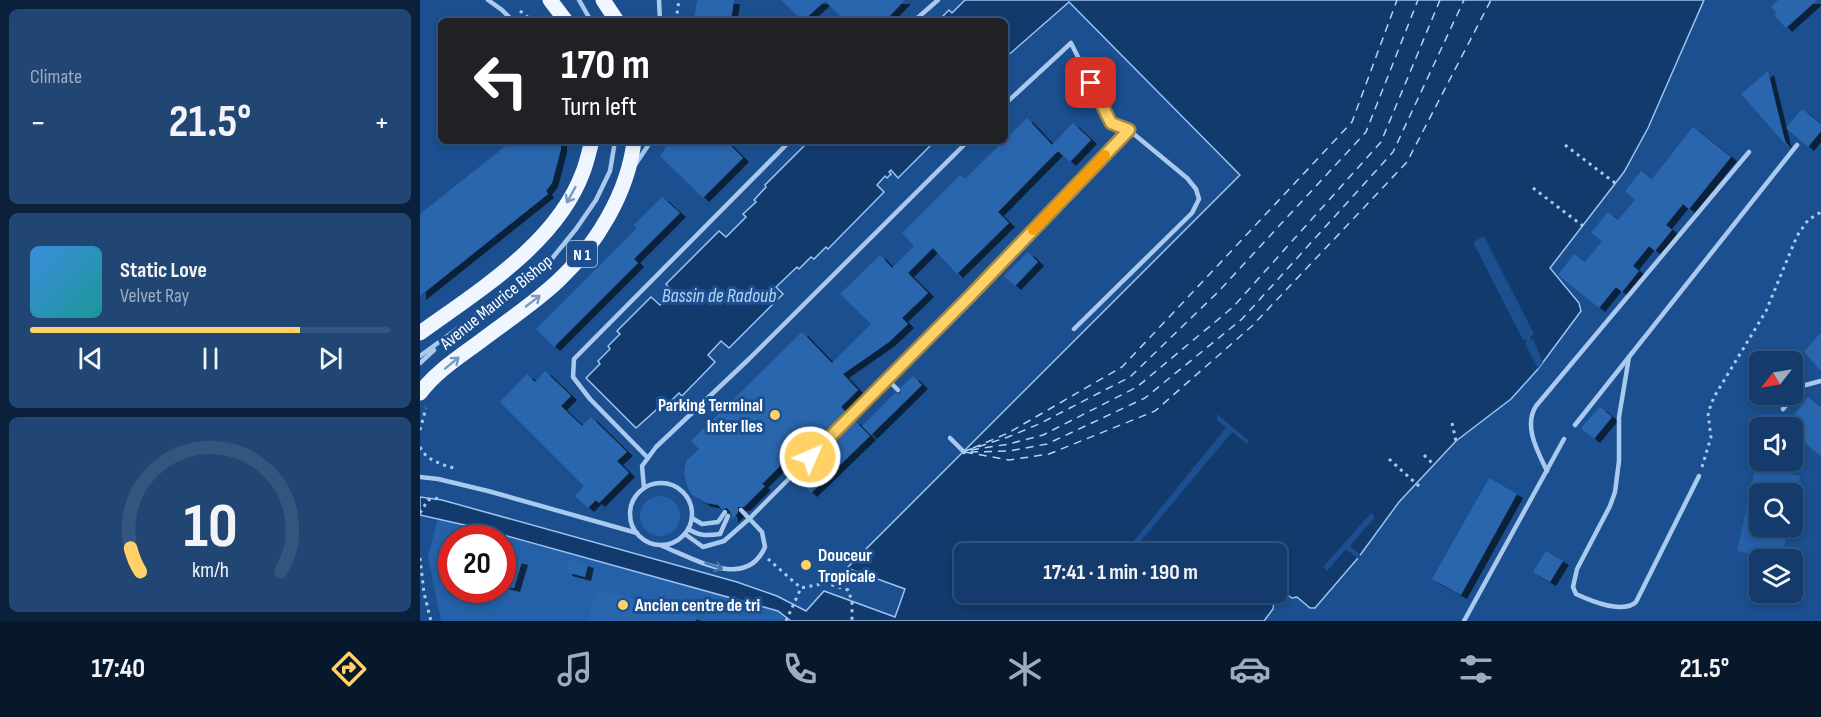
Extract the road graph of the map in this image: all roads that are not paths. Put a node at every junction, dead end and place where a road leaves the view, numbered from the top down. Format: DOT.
graph roads {
  1 [pos="488,0"];
  2 [pos="550,0"];
  3 [pos="579,0"];
  4 [pos="603,0"];
  5 [pos="659,0"];
  6 [pos="938,0"];
  7 [pos="510,18"];
  8 [pos="564,18"];
  9 [pos="589,18"];
  10 [pos="614,18"];
  11 [pos="660,18"];
  12 [pos="917,18"];
  13 [pos="1008,101"];
  14 [pos="1129,130"];
  15 [pos="591,144"];
  16 [pos="614,144"];
  17 [pos="634,144"];
  18 [pos="649,144"];
  19 [pos="787,144"];
  20 [pos="965,144"];
  21 [pos="1797,145"];
  22 [pos="1749,152"];
  23 [pos="624,182"];
  24 [pos="1074,329"];
  25 [pos="420,333"];
  26 [pos="447,338"];
  27 [pos="420,357"];
  28 [pos="1629,357"];
  29 [pos="420,363"];
  30 [pos="887,379"];
  31 [pos="1821,381"];
  32 [pos="898,390"];
  33 [pos="420,393"];
  34 [pos="1783,409"];
  35 [pos="1575,425"];
  36 [pos="950,438"];
  37 [pos="1564,439"];
  38 [pos="964,452"];
  39 [pos="648,458"];
  40 [pos="1547,471"];
  41 [pos="1699,476"];
  42 [pos="420,477"];
  43 [pos="644,488"];
  44 [pos="741,510"];
  45 [pos="692,518"];
  46 [pos="749,519"];
  47 [pos="687,532"];
  48 [pos="637,533"];
  49 [pos="660,545"];
  50 [pos="1464,621"];
  1 -- 7 [label="lane"];
  2 -- 8 [label="main road"];
  3 -- 9 [label="lane"];
  4 -- 10 [label="main road"];
  5 -- 11 [label="lane"];
  6 -- 12 [label="lane"];
  13 -- 14 [label="lane"];
  14 -- 24 [label="lane"];
  14 -- 30 [label="lane"];
  15 -- 25 [label="main road, Avenue Maurice Bishop / N 1, one-way"];
  16 -- 26 [label="lane"];
  17 -- 23 [label="main road, Avenue Maurice Bishop / N 1"];
  18 -- 23 [label="lane"];
  19 -- 39 [label="lane"];
  20 -- 39 [label="lane"];
  21 -- 28 [label="lane"];
  22 -- 40 [label="lane"];
  33 -- 23 [label="main road, Avenue Maurice Bishop / N 1, one-way"];
  26 -- 27 [label="lane"];
  26 -- 29 [label="lane"];
  28 -- 35 [label="lane"];
  28 -- 41 [label="lane"];
  30 -- 32 [label="lane"];
  30 -- 46 [label="lane"];
  31 -- 34 [label="lane"];
  36 -- 38 [label="lane"];
  37 -- 40 [label="lane"];
  39 -- 43 [label="lane"];
  40 -- 50 [label="lane"];
  42 -- 48 [label="lane"];
  43 -- 45 [label="lane"];
  43 -- 48 [label="lane"];
  44 -- 46 [label="lane"];
  45 -- 47 [label="lane"];
  45 -- 47 [label="lane"];
  46 -- 47 [label="lane"];
  49 -- 46 [label="lane, one-way"];
  47 -- 49 [label="lane"];
  48 -- 49 [label="lane"];
}
